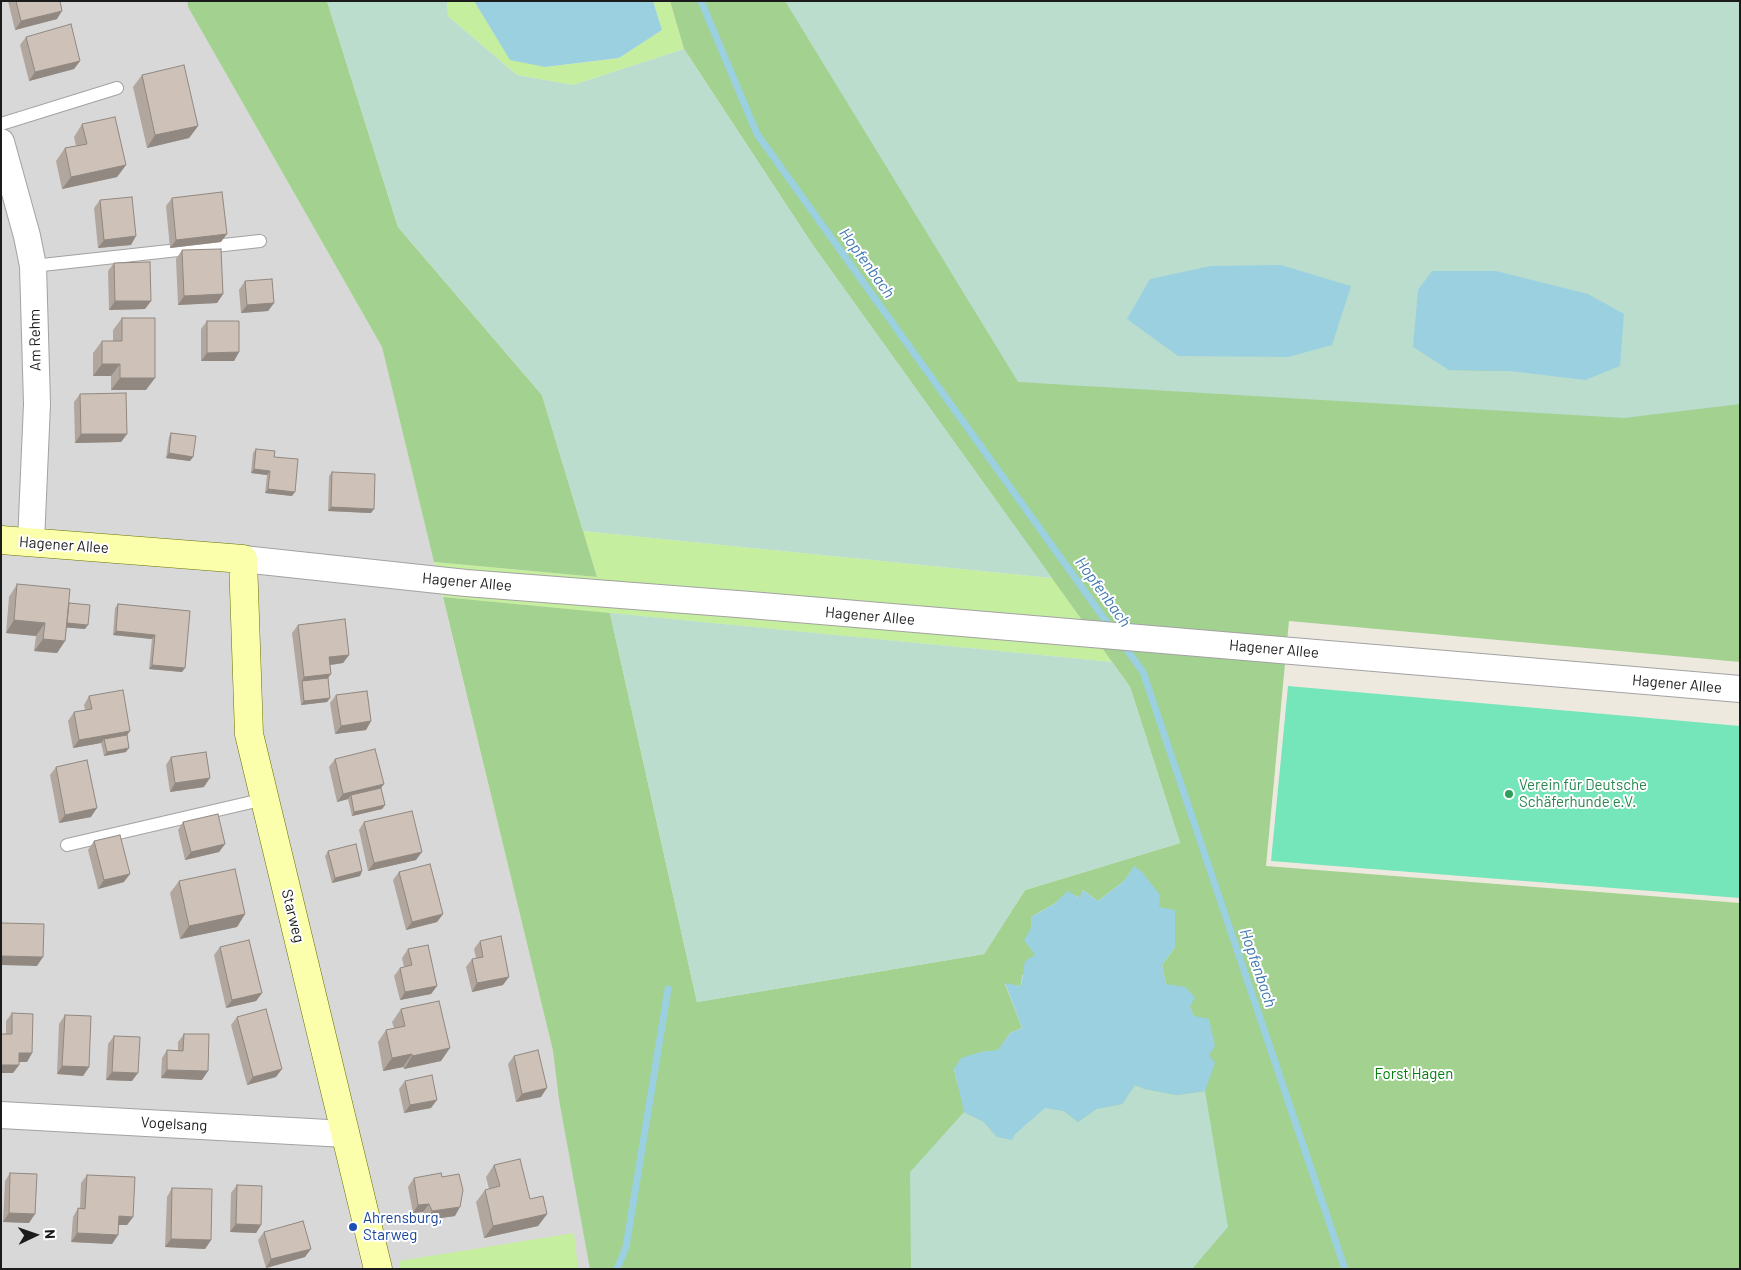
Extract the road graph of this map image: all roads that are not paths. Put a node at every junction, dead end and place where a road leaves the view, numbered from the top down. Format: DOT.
graph roads {
  1 [pos="118,88"];
  2 [pos="1,124"];
  3 [pos="1,142"];
  4 [pos="260,241"];
  5 [pos="33,266"];
  6 [pos="1,540"];
  7 [pos="31,542"];
  8 [pos="242,559"];
  9 [pos="1740,689"];
  10 [pos="265,799"];
  11 [pos="67,844"];
  12 [pos="1,1115"];
  13 [pos="346,1134"];
  14 [pos="378,1269"];
  1 -- 2 [label="lane"];
  3 -- 5 [label="street, Am Rehm"];
  4 -- 5 [label="lane"];
  5 -- 7 [label="street, Am Rehm"];
  6 -- 7 [label="street, Hagener Allee"];
  7 -- 8 [label="street, Hagener Allee"];
  8 -- 9 [label="street, Hagener Allee"];
  8 -- 10 [label="street, Starweg"];
  10 -- 11 [label="lane"];
  10 -- 13 [label="street, Starweg"];
  12 -- 13 [label="street, Vogelsang"];
  13 -- 14 [label="street, Starweg"];
}
